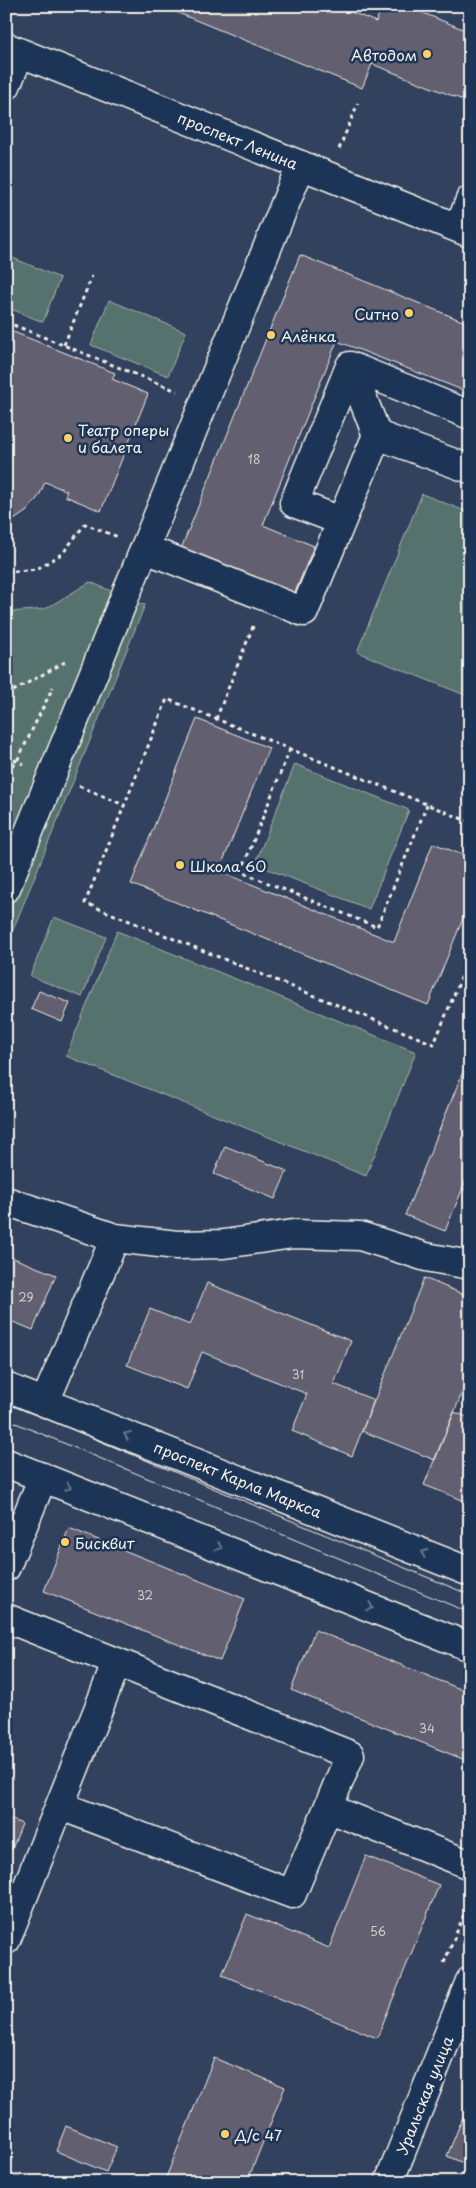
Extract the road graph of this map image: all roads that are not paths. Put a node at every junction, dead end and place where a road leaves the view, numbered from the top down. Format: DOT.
graph roads {
  1 [pos="13,50"];
  2 [pos="6,86"];
  3 [pos="302,165"];
  4 [pos="470,200"];
  5 [pos="464,230"];
  6 [pos="350,366"];
  7 [pos="470,415"];
  8 [pos="377,435"];
  9 [pos="470,469"];
  10 [pos="341,521"];
  11 [pos="146,549"];
  12 [pos="6,888"];
  13 [pos="6,1201"];
  14 [pos="115,1238"];
  15 [pos="470,1265"];
  16 [pos="6,1387"];
  17 [pos="45,1402"];
  18 [pos="6,1462"];
  19 [pos="43,1477"];
  20 [pos="6,1567"];
  21 [pos="470,1572"];
  22 [pos="6,1618"];
  23 [pos="470,1647"];
  24 [pos="117,1662"];
  25 [pos="61,1806"];
  26 [pos="328,1808"];
  27 [pos="470,1865"];
  28 [pos="6,1940"];
  29 [pos="470,1981"];
  30 [pos="389,2182"];
  1 -- 2 [label="main road"];
  1 -- 3 [label="main road, проспект Ленина"];
  3 -- 5 [label="main road, проспект Ленина"];
  3 -- 11 [label="main road"];
  4 -- 5 [label="main road"];
  6 -- 7 [label="main road"];
  6 -- 8 [label="main road"];
  6 -- 10 [label="main road"];
  8 -- 9 [label="main road"];
  8 -- 10 [label="main road"];
  10 -- 11 [label="main road"];
  11 -- 12 [label="main road"];
  13 -- 14 [label="main road"];
  14 -- 15 [label="main road"];
  14 -- 17 [label="main road"];
  16 -- 17 [label="main road, проспект Карла Маркса"];
  21 -- 17 [label="main road, проспект Карла Маркса, one-way"];
  18 -- 19 [label="main road"];
  19 -- 20 [label="main road"];
  19 -- 23 [label="main road, one-way"];
  22 -- 24 [label="main road"];
  24 -- 25 [label="main road"];
  24 -- 26 [label="main road"];
  25 -- 26 [label="main road"];
  25 -- 28 [label="main road"];
  26 -- 27 [label="main road"];
  29 -- 30 [label="main road, Уральская улица"];
}
